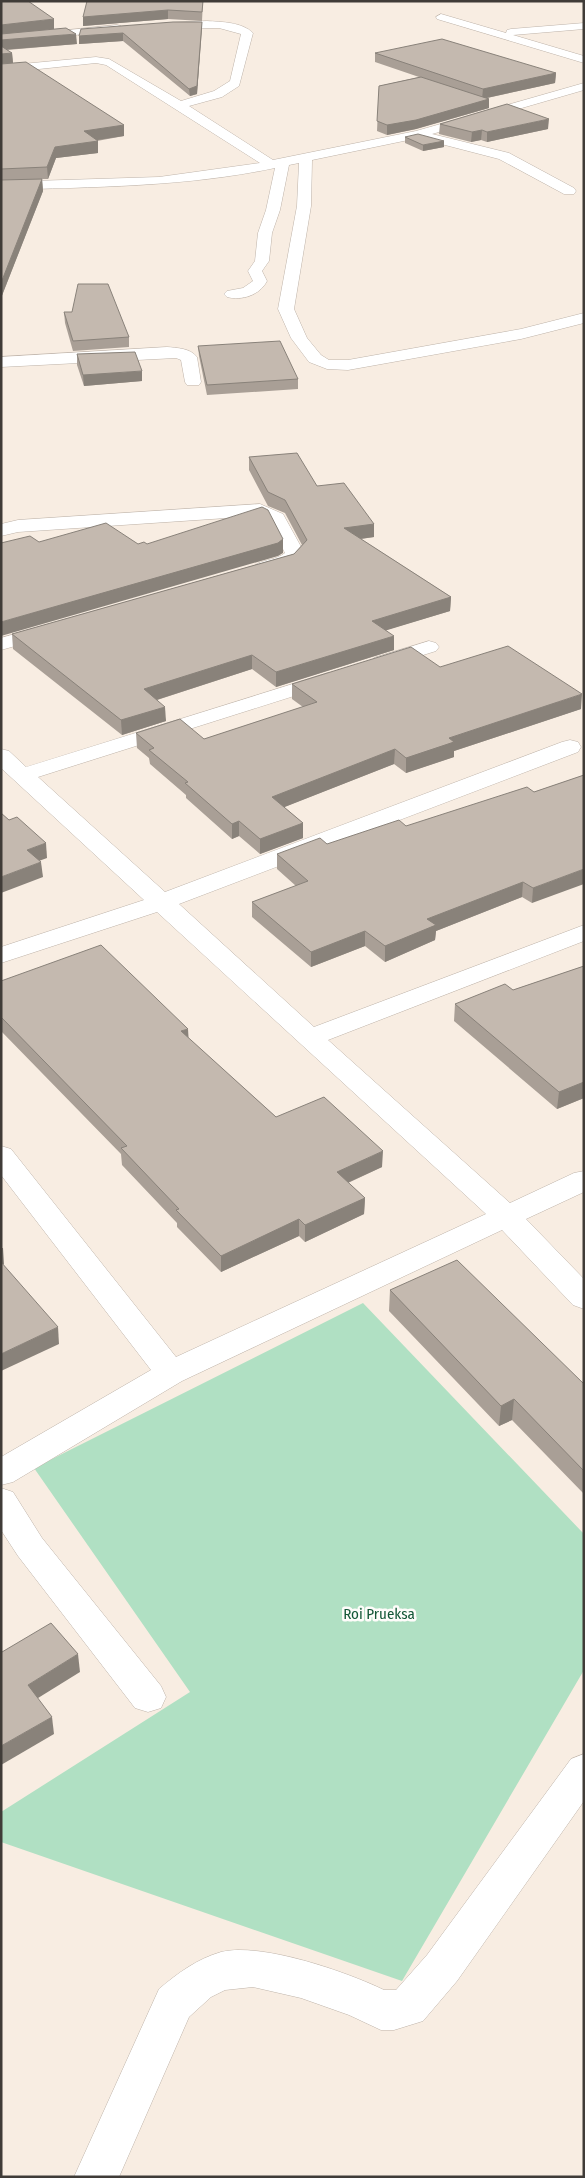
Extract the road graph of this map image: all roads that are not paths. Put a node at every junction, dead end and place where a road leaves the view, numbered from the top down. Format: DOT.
graph roads {
  1 [pos="474,15"];
  2 [pos="499,21"];
  3 [pos="154,26"];
  4 [pos="584,26"];
  5 [pos="128,27"];
  6 [pos="510,32"];
  7 [pos="497,34"];
  8 [pos="1,40"];
  9 [pos="584,60"];
  10 [pos="1,70"];
  11 [pos="584,86"];
  12 [pos="179,105"];
  13 [pos="418,134"];
  14 [pos="306,157"];
  15 [pos="276,163"];
  16 [pos="1,186"];
  17 [pos="568,191"];
  18 [pos="232,294"];
  19 [pos="584,318"];
  20 [pos="1,362"];
  21 [pos="193,382"];
  22 [pos="1,530"];
  23 [pos="248,573"];
  24 [pos="68,625"];
  25 [pos="1,644"];
  26 [pos="429,647"];
  27 [pos="570,748"];
  28 [pos="1,756"];
  29 [pos="22,775"];
  30 [pos="160,903"];
  31 [pos="584,932"];
  32 [pos="1,955"];
  33 [pos="311,1037"];
  34 [pos="1,1155"];
  35 [pos="584,1180"];
  36 [pos="507,1217"];
  37 [pos="584,1298"];
  38 [pos="171,1373"];
  39 [pos="1,1473"];
  40 [pos="1,1501"];
  41 [pos="148,1697"];
  42 [pos="584,1770"];
  43 [pos="96,2177"];
  1 -- 7 [label="street"];
  2 -- 6 [label="street"];
  3 -- 12 [label="street"];
  4 -- 6 [label="street"];
  5 -- 8 [label="street"];
  6 -- 7 [label="street"];
  7 -- 9 [label="street"];
  10 -- 12 [label="street"];
  11 -- 13 [label="street"];
  12 -- 15 [label="street"];
  13 -- 14 [label="street"];
  13 -- 17 [label="street"];
  14 -- 15 [label="street"];
  14 -- 19 [label="street"];
  15 -- 16 [label="street"];
  15 -- 18 [label="street"];
  20 -- 21 [label="street"];
  22 -- 23 [label="street"];
  24 -- 25 [label="street"];
  26 -- 29 [label="street"];
  27 -- 30 [label="street"];
  28 -- 29 [label="street"];
  29 -- 30 [label="street"];
  30 -- 32 [label="street"];
  30 -- 33 [label="street"];
  31 -- 33 [label="street"];
  33 -- 36 [label="street"];
  34 -- 38 [label="street"];
  35 -- 36 [label="street"];
  36 -- 37 [label="street"];
  36 -- 38 [label="street"];
  38 -- 39 [label="street"];
  40 -- 41 [label="street"];
  42 -- 43 [label="street"];
}
